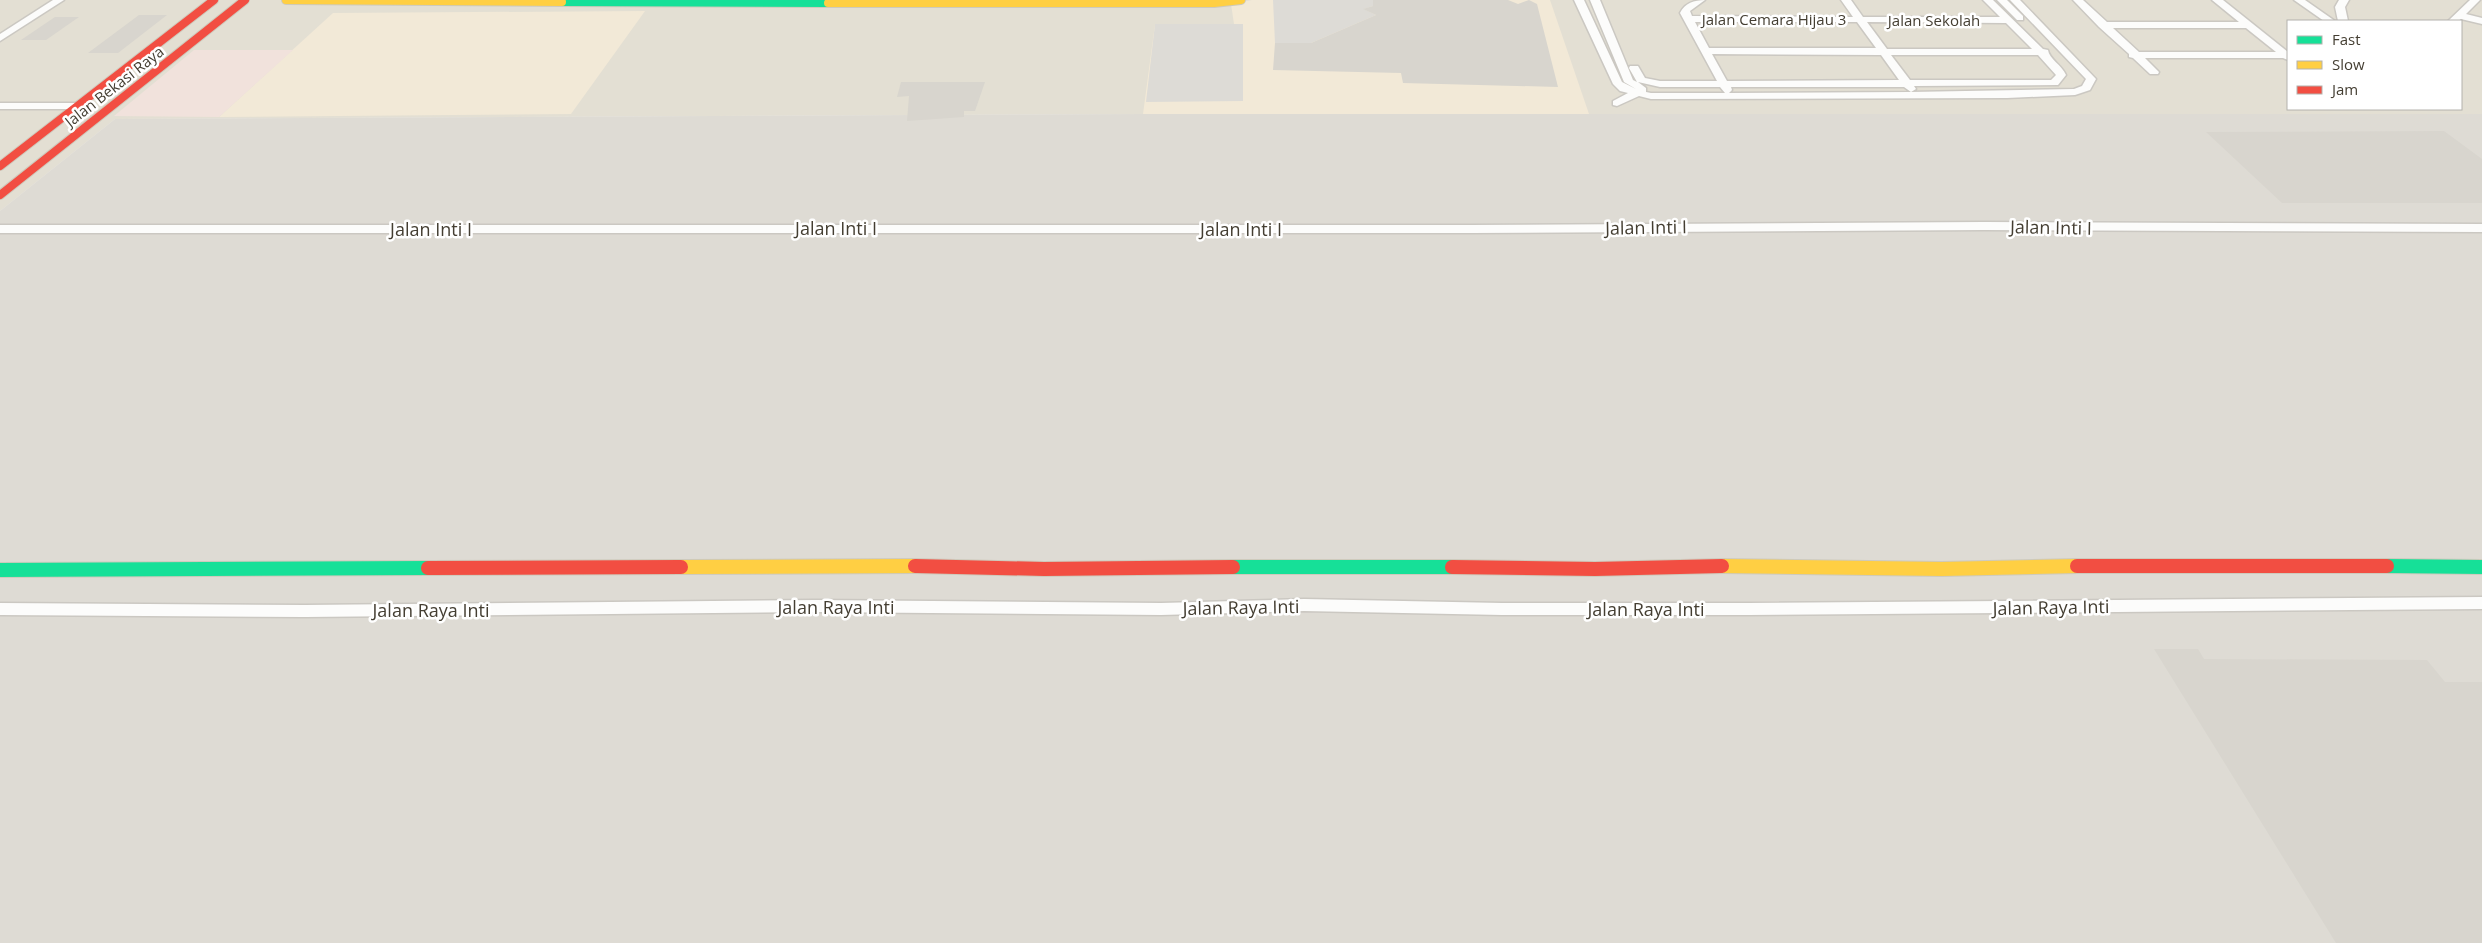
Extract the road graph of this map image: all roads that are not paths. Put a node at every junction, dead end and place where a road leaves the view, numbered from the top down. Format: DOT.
graph roads {
  1 [pos="46,0"];
  2 [pos="59,0"];
  3 [pos="214,0"];
  4 [pos="245,0"];
  5 [pos="286,0"];
  6 [pos="310,0"];
  7 [pos="821,0"];
  8 [pos="1241,0"];
  9 [pos="1579,0"];
  10 [pos="1595,0"];
  11 [pos="1606,0"];
  12 [pos="1700,0"];
  13 [pos="1846,0"];
  14 [pos="1988,0"];
  15 [pos="2002,0"];
  16 [pos="2015,0"];
  17 [pos="2078,0"];
  18 [pos="2217,0"];
  19 [pos="2299,0"];
  20 [pos="2344,0"];
  21 [pos="2474,0"];
  22 [pos="844,2"];
  23 [pos="857,2"];
  24 [pos="887,2"];
  25 [pos="807,3"];
  26 [pos="197,14"];
  27 [pos="228,14"];
  28 [pos="2456,18"];
  29 [pos="1688,19"];
  30 [pos="1861,20"];
  31 [pos="2008,20"];
  32 [pos="2329,20"];
  33 [pos="2343,20"];
  34 [pos="2482,21"];
  35 [pos="2102,25"];
  36 [pos="2248,25"];
  37 [pos="0,30"];
  38 [pos="2036,36"];
  39 [pos="2049,36"];
  40 [pos="0,38"];
  41 [pos="1705,51"];
  42 [pos="1884,51"];
  43 [pos="2039,52"];
  44 [pos="2052,52"];
  45 [pos="2134,55"];
  46 [pos="2287,56"];
  47 [pos="2154,72"];
  48 [pos="1726,87"];
  49 [pos="1909,87"];
  50 [pos="1643,88"];
  51 [pos="2004,92"];
  52 [pos="1832,93"];
  53 [pos="1617,103"];
  54 [pos="0,106"];
  55 [pos="74,109"];
  56 [pos="0,113"];
  57 [pos="0,166"];
  58 [pos="0,195"];
  59 [pos="2482,228"];
  60 [pos="0,230"];
  61 [pos="2482,567"];
  62 [pos="0,570"];
  63 [pos="2482,603"];
  64 [pos="0,609"];
  1 -- 37 [label="street"];
  2 -- 40 [label="street"];
  3 -- 26 [label="street, Jalan Bekasi Raya"];
  4 -- 27 [label="street, Jalan Bekasi Raya"];
  5 -- 6 [label="street"];
  6 -- 25 [label="street"];
  7 -- 25 [label="street"];
  8 -- 24 [label="street"];
  9 -- 50 [label="street"];
  10 -- 50 [label="street"];
  11 -- 50 [label="street"];
  12 -- 29 [label="street"];
  13 -- 30 [label="street"];
  14 -- 31 [label="street"];
  15 -- 38 [label="street"];
  16 -- 39 [label="street"];
  17 -- 35 [label="street"];
  18 -- 36 [label="street"];
  19 -- 32 [label="street"];
  20 -- 33 [label="street"];
  21 -- 28 [label="street"];
  22 -- 23 [label="street"];
  22 -- 25 [label="street"];
  23 -- 24 [label="street"];
  26 -- 27 [label="street"];
  26 -- 55 [label="street, Jalan Bekasi Raya"];
  27 -- 58 [label="street, Jalan Bekasi Raya"];
  28 -- 34 [label="street"];
  29 -- 30 [label="street, Jalan Cemara Hijau 3"];
  29 -- 41 [label="street"];
  30 -- 31 [label="street, Jalan Sekolah"];
  30 -- 42 [label="street"];
  31 -- 43 [label="street"];
  35 -- 36 [label="street"];
  35 -- 45 [label="street"];
  36 -- 46 [label="street"];
  38 -- 39 [label="street"];
  38 -- 44 [label="street"];
  39 -- 51 [label="street"];
  41 -- 42 [label="street"];
  41 -- 48 [label="street"];
  42 -- 43 [label="street"];
  42 -- 49 [label="street"];
  43 -- 44 [label="street"];
  43 -- 49 [label="street"];
  44 -- 51 [label="street"];
  45 -- 46 [label="street"];
  45 -- 47 [label="street"];
  48 -- 49 [label="street"];
  48 -- 50 [label="street"];
  48 -- 52 [label="street"];
  49 -- 51 [label="street"];
  49 -- 52 [label="street"];
  50 -- 52 [label="street"];
  50 -- 53 [label="street"];
  51 -- 52 [label="street"];
  54 -- 55 [label="street"];
  55 -- 56 [label="street"];
  55 -- 57 [label="street, Jalan Bekasi Raya"];
  59 -- 60 [label="street, Jalan Inti I"];
  61 -- 62 [label="street"];
  63 -- 64 [label="street, Jalan Raya Inti"];
}
